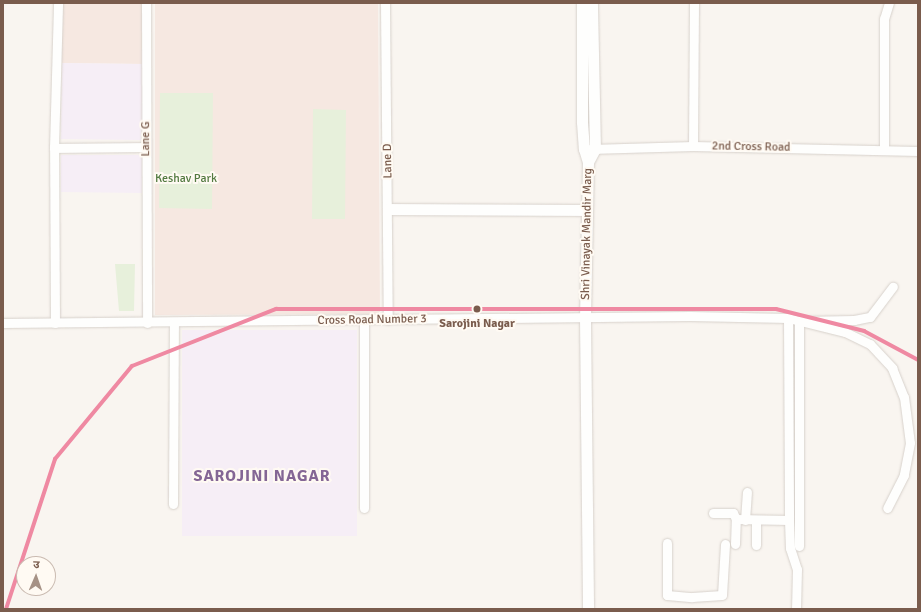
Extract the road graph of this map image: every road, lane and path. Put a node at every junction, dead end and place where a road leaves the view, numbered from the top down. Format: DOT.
graph roads {
  1 [pos="58,3"];
  2 [pos="146,3"];
  3 [pos="385,3"];
  4 [pos="582,3"];
  5 [pos="592,3"];
  6 [pos="694,3"];
  7 [pos="889,3"];
  8 [pos="693,146"];
  9 [pos="146,147"];
  10 [pos="54,148"];
  11 [pos="589,149"];
  12 [pos="884,150"];
  13 [pos="918,151"];
  14 [pos="388,209"];
  15 [pos="587,210"];
  16 [pos="893,287"];
  17 [pos="585,318"];
  18 [pos="788,318"];
  19 [pos="364,320"];
  20 [pos="388,320"];
  21 [pos="799,321"];
  22 [pos="55,323"];
  23 [pos="147,323"];
  24 [pos="174,323"];
  25 [pos="3,324"];
  26 [pos="747,492"];
  27 [pos="173,504"];
  28 [pos="364,508"];
  29 [pos="887,508"];
  30 [pos="713,513"];
  31 [pos="740,519"];
  32 [pos="756,520"];
  33 [pos="789,520"];
  34 [pos="667,543"];
  35 [pos="756,545"];
  36 [pos="795,547"];
  37 [pos="588,609"];
  38 [pos="796,609"];
  1 -- 10 [label="street"];
  2 -- 9 [label="street, Lane G"];
  3 -- 14 [label="street, Lane D"];
  4 -- 11 [label="street"];
  5 -- 11 [label="street"];
  6 -- 8 [label="street"];
  7 -- 12 [label="street"];
  8 -- 11 [label="street, 2nd Cross Road"];
  8 -- 12 [label="street, 2nd Cross Road"];
  9 -- 10 [label="street"];
  9 -- 23 [label="street, Lane G"];
  10 -- 22 [label="street"];
  11 -- 15 [label="street, Shri Vinayak Mandir Marg"];
  12 -- 13 [label="street, 2nd Cross Road"];
  14 -- 15 [label="street"];
  14 -- 20 [label="street, Lane D"];
  15 -- 17 [label="street, Shri Vinayak Mandir Marg"];
  16 -- 21 [label="street"];
  17 -- 18 [label="street, Cross Road Number 3"];
  17 -- 20 [label="street, Cross Road Number 3"];
  17 -- 37 [label="street, Shri Vinayak Mandir Marg"];
  18 -- 21 [label="street, Cross Road Number 3"];
  18 -- 33 [label="street"];
  19 -- 20 [label="street, Cross Road Number 3"];
  19 -- 24 [label="street, Cross Road Number 3"];
  19 -- 28 [label="street"];
  21 -- 29 [label="street"];
  21 -- 36 [label="street"];
  22 -- 23 [label="street, Cross Road Number 3"];
  22 -- 25 [label="street, Cross Road Number 3"];
  23 -- 24 [label="street, Cross Road Number 3"];
  24 -- 27 [label="street"];
  26 -- 31 [label="street"];
  30 -- 31 [label="street"];
  31 -- 32 [label="street"];
  31 -- 34 [label="street"];
  32 -- 33 [label="street"];
  32 -- 35 [label="street"];
  33 -- 36 [label="street"];
  36 -- 38 [label="street"];
}
